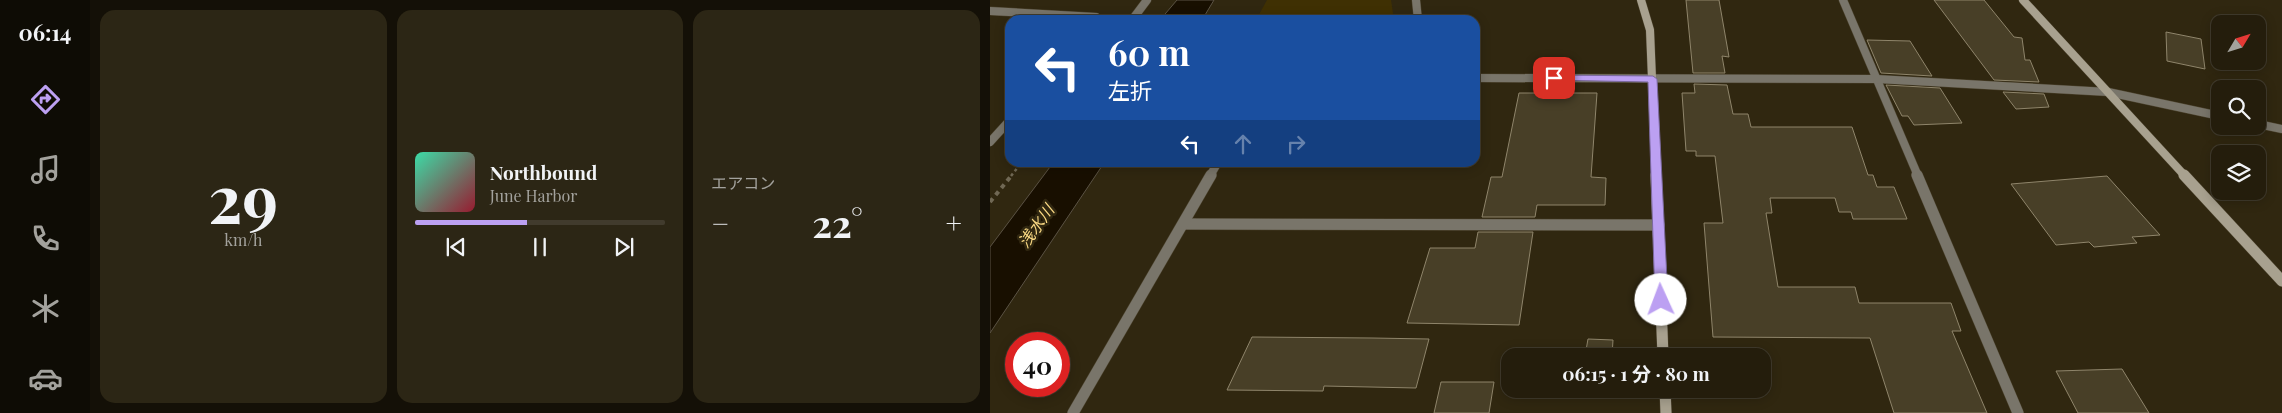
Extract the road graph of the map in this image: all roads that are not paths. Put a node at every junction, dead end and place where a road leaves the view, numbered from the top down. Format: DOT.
graph roads {
  1 [pos="1147,0"];
  2 [pos="1416,0"];
  3 [pos="1641,0"];
  4 [pos="1843,0"];
  5 [pos="2023,0"];
  6 [pos="990,11"];
  7 [pos="1061,15"];
  8 [pos="1136,15"];
  9 [pos="1418,15"];
  10 [pos="1480,78"];
  11 [pos="1653,79"];
  12 [pos="1877,79"];
  13 [pos="2108,92"];
  14 [pos="2211,114"];
  15 [pos="1005,126"];
  16 [pos="2266,126"];
  17 [pos="2282,129"];
  18 [pos="990,142"];
  19 [pos="1215,167"];
  20 [pos="1184,224"];
  21 [pos="1658,225"];
  22 [pos="2282,282"];
  23 [pos="1663,348"];
  24 [pos="1665,398"];
  25 [pos="1073,413"];
  26 [pos="1666,413"];
  27 [pos="2018,413"];
  1 -- 8 [label="street"];
  2 -- 9 [label="street"];
  3 -- 11 [label="street"];
  4 -- 12 [label="street"];
  5 -- 13 [label="street"];
  6 -- 7 [label="street"];
  10 -- 11 [label="street"];
  11 -- 12 [label="street"];
  11 -- 21 [label="street"];
  12 -- 13 [label="street"];
  12 -- 27 [label="street"];
  13 -- 14 [label="street"];
  13 -- 22 [label="street"];
  15 -- 18 [label="street"];
  16 -- 17 [label="street"];
  19 -- 20 [label="street"];
  20 -- 21 [label="street"];
  20 -- 25 [label="street"];
  21 -- 23 [label="street"];
  24 -- 26 [label="street"];
}
